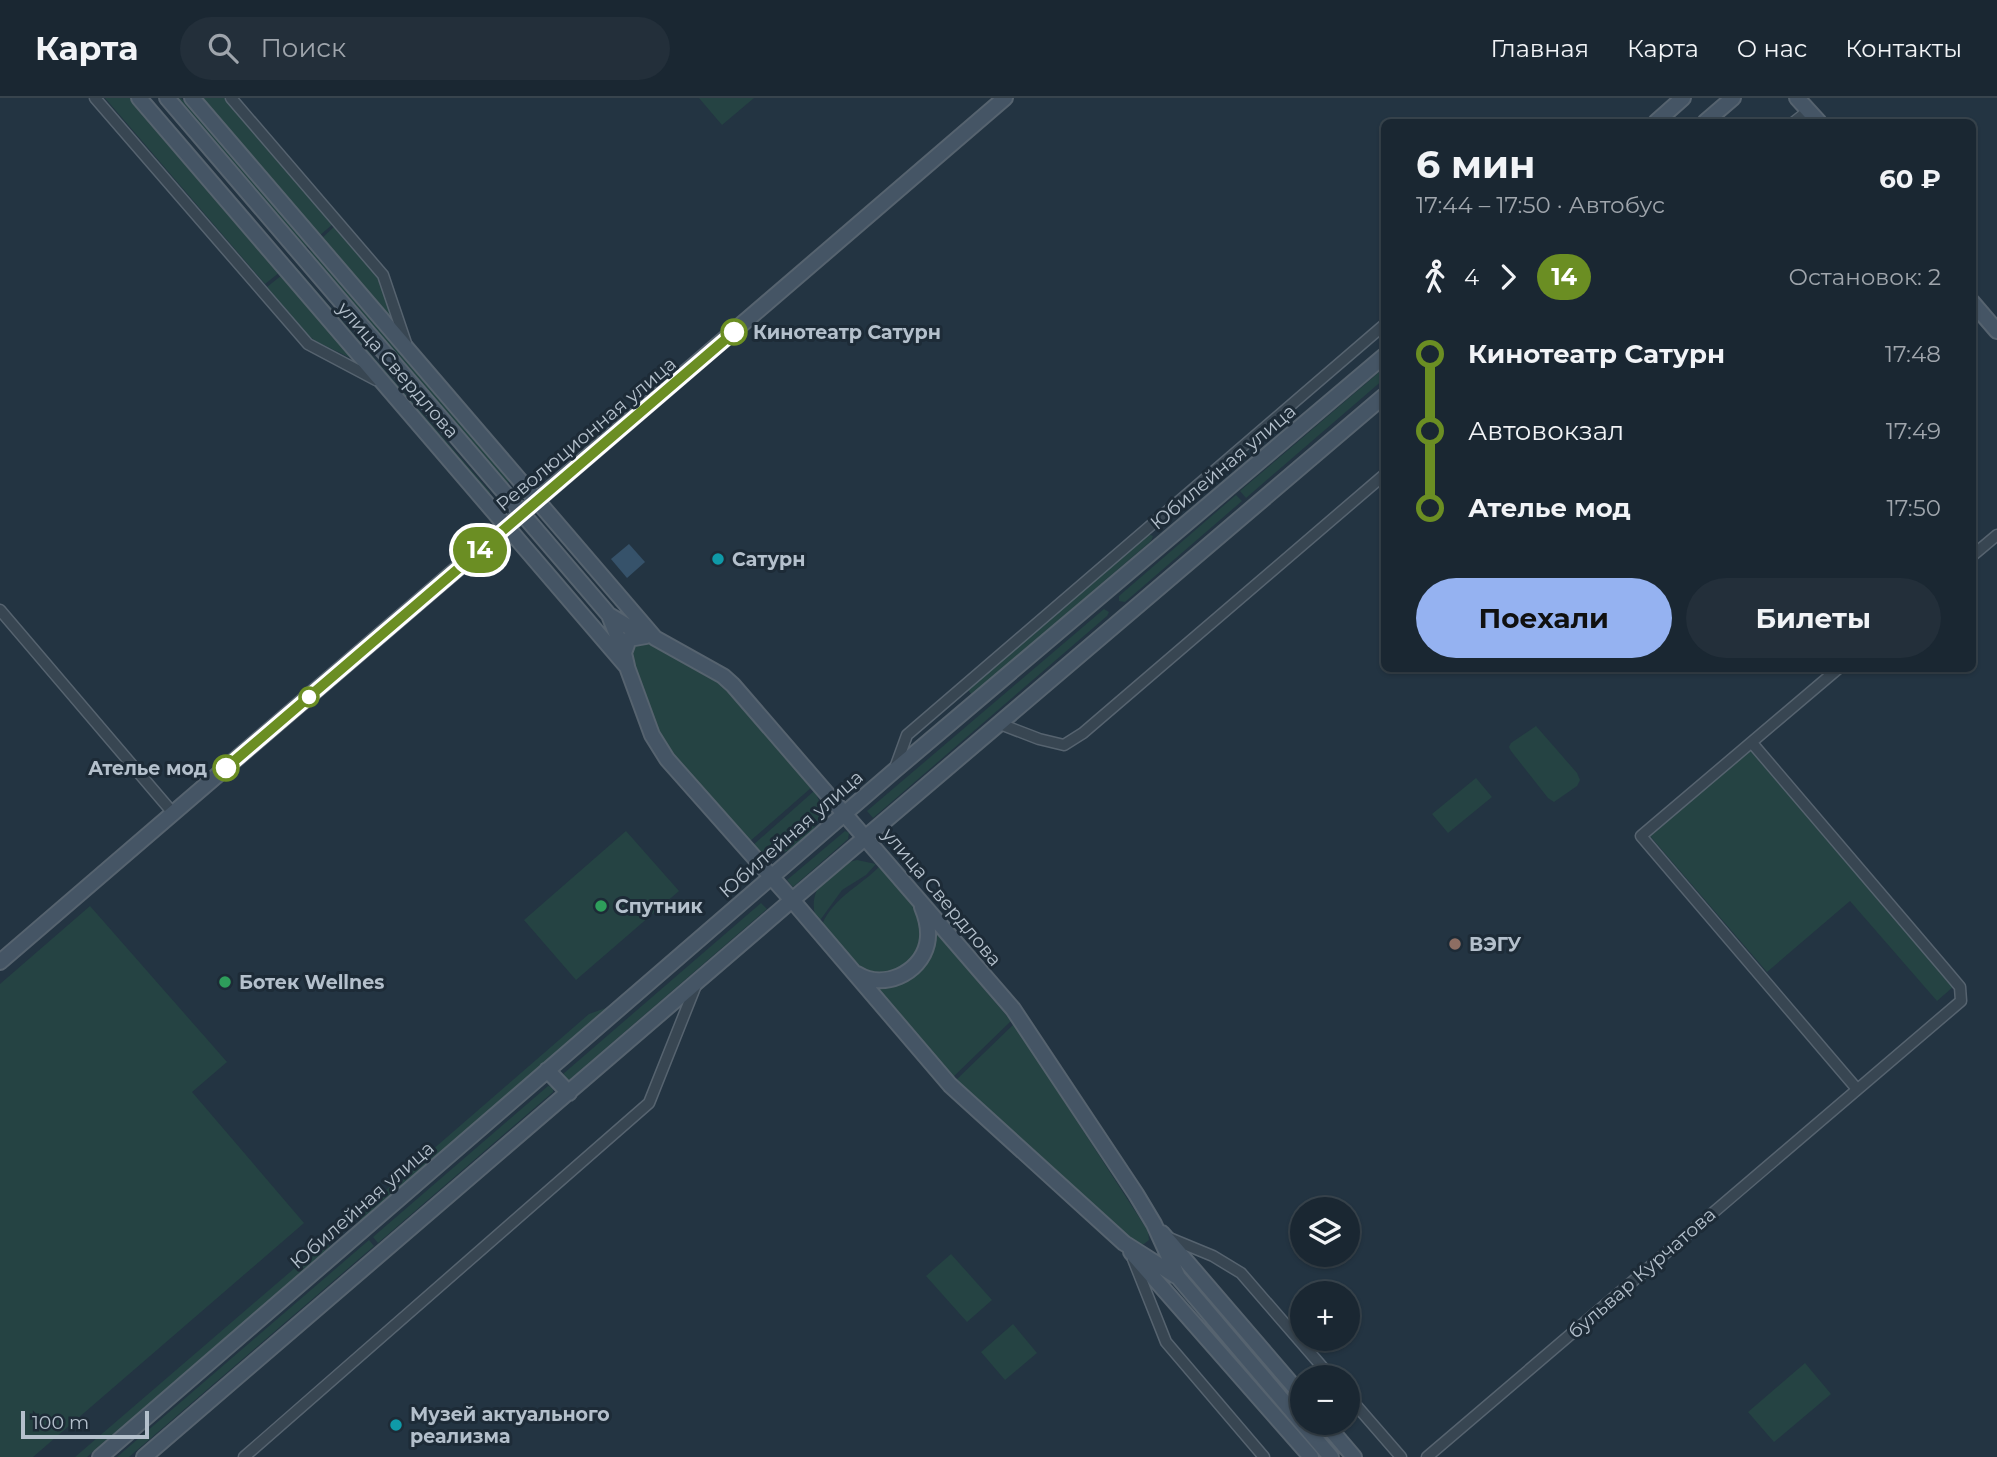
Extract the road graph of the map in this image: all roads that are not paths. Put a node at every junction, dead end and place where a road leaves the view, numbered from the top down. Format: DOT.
graph roads {
  1 [pos="96,98"];
  2 [pos="139,98"];
  3 [pos="167,98"];
  4 [pos="192,98"];
  5 [pos="232,98"];
  6 [pos="1005,98"];
  7 [pos="1683,98"];
  8 [pos="1734,98"];
  9 [pos="1797,98"];
  10 [pos="1808,111"];
  11 [pos="1659,119"];
  12 [pos="1709,119"];
  13 [pos="1798,119"];
  14 [pos="1816,119"];
  15 [pos="1976,307"];
  16 [pos="1381,328"];
  17 [pos="1997,331"];
  18 [pos="408,351"];
  19 [pos="1381,359"];
  20 [pos="385,384"];
  21 [pos="1381,399"];
  22 [pos="1381,478"];
  23 [pos="536,501"];
  24 [pos="522,513"];
  25 [pos="507,526"];
  26 [pos="1997,535"];
  27 [pos="1976,553"];
  28 [pos="0,610"];
  29 [pos="609,615"];
  30 [pos="648,636"];
  31 [pos="625,660"];
  32 [pos="1834,672"];
  33 [pos="1000,724"];
  34 [pos="1752,743"];
  35 [pos="895,770"];
  36 [pos="173,813"];
  37 [pos="845,813"];
  38 [pos="867,838"];
  39 [pos="771,877"];
  40 [pos="792,900"];
  41 [pos="920,900"];
  42 [pos="0,962"];
  43 [pos="850,969"];
  44 [pos="698,982"];
  45 [pos="547,1070"];
  46 [pos="1857,1089"];
  47 [pos="569,1093"];
  48 [pos="1154,1224"];
  49 [pos="1167,1237"];
  50 [pos="1128,1247"];
  51 [pos="1178,1276"];
  52 [pos="1321,1365"];
  53 [pos="1290,1382"];
  54 [pos="1360,1410"];
  55 [pos="1335,1435"];
  56 [pos="100,1457"];
  57 [pos="144,1457"];
  58 [pos="244,1457"];
  59 [pos="1264,1457"];
  60 [pos="1311,1457"];
  61 [pos="1331,1457"];
  62 [pos="1354,1457"];
  63 [pos="1401,1457"];
  64 [pos="1427,1457"];
  1 -- 20 [label="street"];
  2 -- 20 [label="main road, улица Свердлова"];
  3 -- 24 [label="main road, улица Свердлова"];
  4 -- 18 [label="main road, улица Свердлова"];
  5 -- 18 [label="street"];
  6 -- 23 [label="main road, Революционная улица"];
  7 -- 11 [label="main road"];
  8 -- 12 [label="main road"];
  9 -- 10 [label="main road"];
  10 -- 13 [label="street"];
  10 -- 14 [label="main road"];
  15 -- 17 [label="main road"];
  16 -- 35 [label="street"];
  18 -- 23 [label="main road, улица Свердлова"];
  19 -- 35 [label="main road, Юбилейная улица"];
  20 -- 25 [label="main road, улица Свердлова"];
  21 -- 33 [label="main road"];
  22 -- 33 [label="street"];
  23 -- 24 [label="main road, Революционная улица"];
  23 -- 30 [label="main road, улица Свердлова"];
  24 -- 25 [label="main road, Революционная улица"];
  24 -- 29 [label="main road, улица Свердлова"];
  25 -- 31 [label="main road, улица Свердлова"];
  25 -- 36 [label="main road, Революционная улица"];
  26 -- 27 [label="street"];
  28 -- 36 [label="street"];
  29 -- 30 [label="main road, улица Свердлова"];
  29 -- 31 [label="main road, улица Свердлова"];
  30 -- 31 [label="main road"];
  30 -- 37 [label="main road, улица Свердлова"];
  31 -- 39 [label="main road, улица Свердлова"];
  32 -- 34 [label="street"];
  33 -- 38 [label="main road"];
  34 -- 46 [label="street, бульвар Курчатова"];
  34 -- 46 [label="street"];
  35 -- 37 [label="main road, Юбилейная улица"];
  36 -- 42 [label="main road, Революционная улица"];
  37 -- 38 [label="main road, улица Свердлова"];
  37 -- 39 [label="main road, Юбилейная улица"];
  38 -- 40 [label="main road"];
  38 -- 41 [label="main road, улица Свердлова"];
  39 -- 40 [label="main road, улица Свердлова"];
  39 -- 45 [label="main road, Юбилейная улица"];
  40 -- 43 [label="main road, улица Свердлова"];
  40 -- 44 [label="main road"];
  41 -- 43 [label="main road"];
  41 -- 48 [label="main road, улица Свердлова"];
  43 -- 50 [label="main road, улица Свердлова"];
  44 -- 47 [label="main road"];
  44 -- 58 [label="street"];
  45 -- 47 [label="main road"];
  45 -- 56 [label="main road, Юбилейная улица"];
  46 -- 64 [label="street, бульвар Курчатова"];
  47 -- 57 [label="main road"];
  48 -- 49 [label="main road, улица Свердлова"];
  48 -- 50 [label="main road"];
  48 -- 51 [label="main road, улица Свердлова"];
  49 -- 52 [label="street"];
  49 -- 53 [label="main road, улица Свердлова"];
  50 -- 51 [label="main road, улица Свердлова"];
  50 -- 59 [label="street"];
  50 -- 60 [label="main road, улица Свердлова"];
  51 -- 61 [label="main road, улица Свердлова"];
  54 -- 63 [label="street"];
  55 -- 62 [label="main road"];
}
